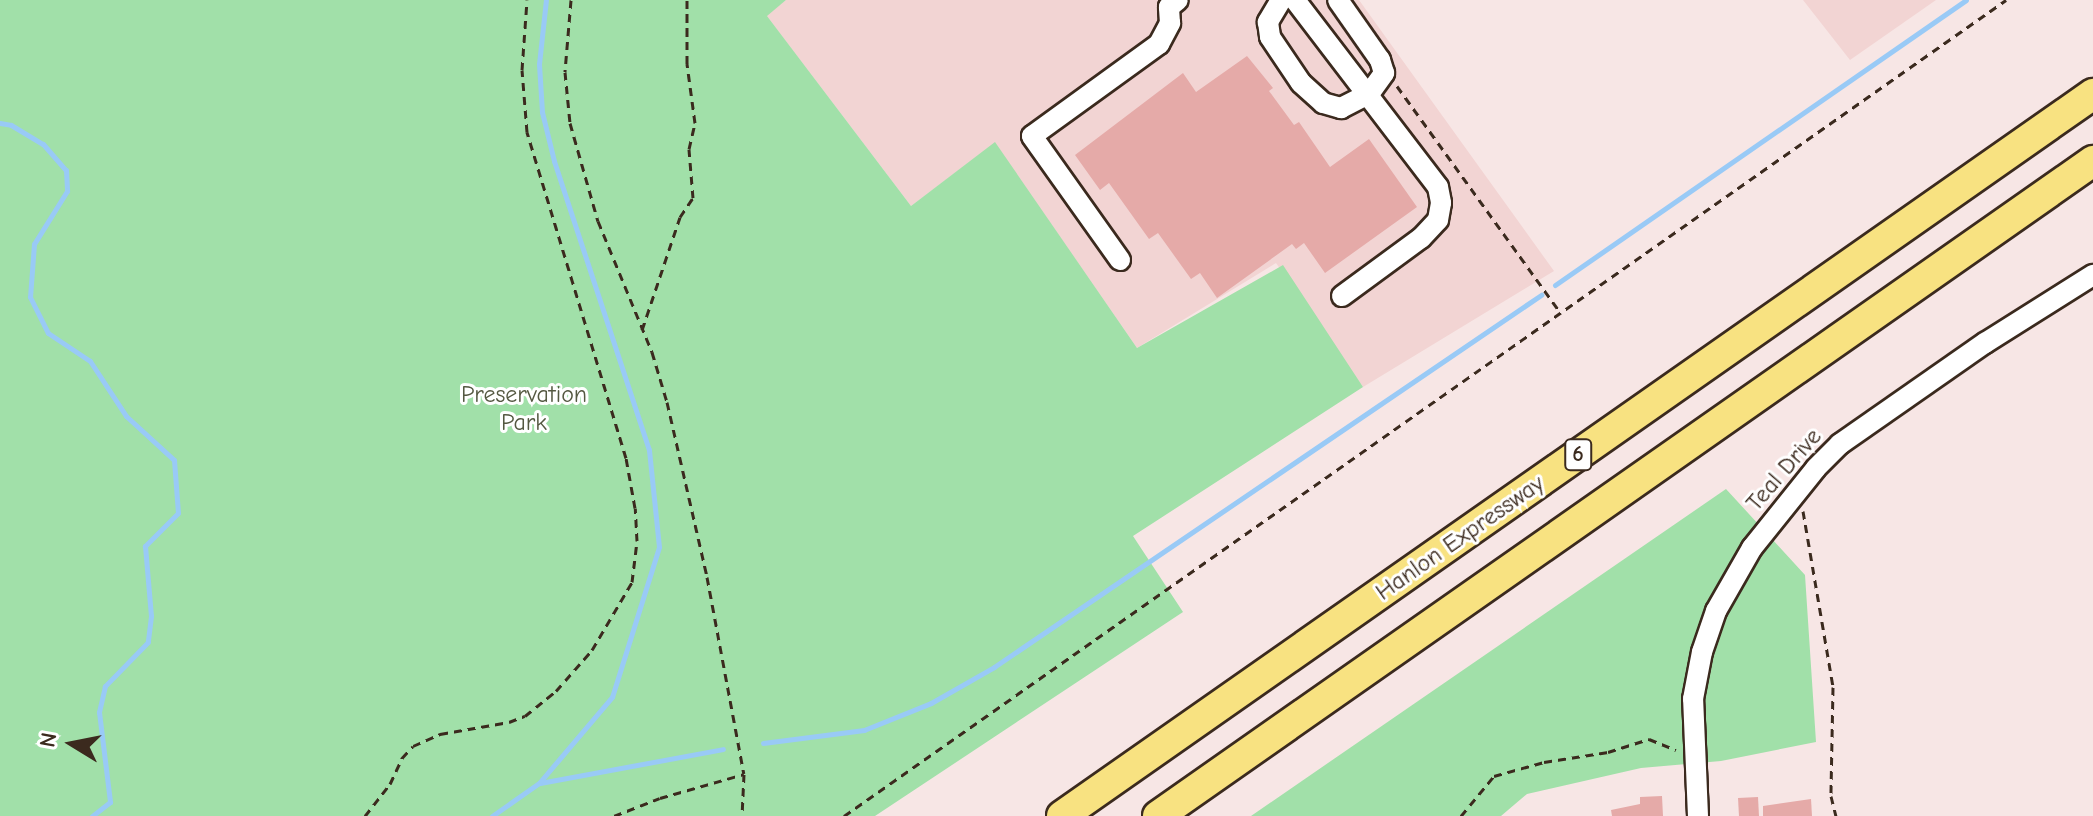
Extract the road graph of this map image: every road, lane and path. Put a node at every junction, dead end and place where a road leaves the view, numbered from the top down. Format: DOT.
graph roads {
  1 [pos="527,0"];
  2 [pos="571,0"];
  3 [pos="687,0"];
  4 [pos="1281,0"];
  5 [pos="1295,0"];
  6 [pos="1338,0"];
  7 [pos="2006,0"];
  8 [pos="1171,2"];
  9 [pos="1381,63"];
  10 [pos="2093,94"];
  11 [pos="1365,96"];
  12 [pos="2093,161"];
  13 [pos="1120,260"];
  14 [pos="2093,275"];
  15 [pos="1342,296"];
  16 [pos="1561,313"];
  17 [pos="642,330"];
  18 [pos="1800,488"];
  19 [pos="1695,757"];
  20 [pos="744,774"];
  21 [pos="365,816"];
  22 [pos="614,816"];
  23 [pos="742,816"];
  24 [pos="844,816"];
  25 [pos="1062,816"];
  26 [pos="1158,816"];
  27 [pos="1461,816"];
  28 [pos="1698,816"];
  29 [pos="1836,816"];
  1 -- 21 [label="path"];
  2 -- 17 [label="path"];
  3 -- 17 [label="path"];
  4 -- 11 [label="street"];
  5 -- 11 [label="street"];
  6 -- 9 [label="street"];
  7 -- 16 [label="path"];
  8 -- 13 [label="street"];
  9 -- 11 [label="street"];
  9 -- 16 [label="path"];
  10 -- 25 [label="highway, Hanlon Expressway / 6"];
  11 -- 15 [label="street"];
  12 -- 26 [label="highway, 6"];
  14 -- 18 [label="street, Teal Drive"];
  16 -- 24 [label="path"];
  17 -- 20 [label="path"];
  18 -- 19 [label="street, Teal Drive"];
  18 -- 29 [label="path"];
  19 -- 27 [label="path"];
  19 -- 28 [label="street, Teal Drive"];
  20 -- 22 [label="path"];
  20 -- 23 [label="path"];
}
